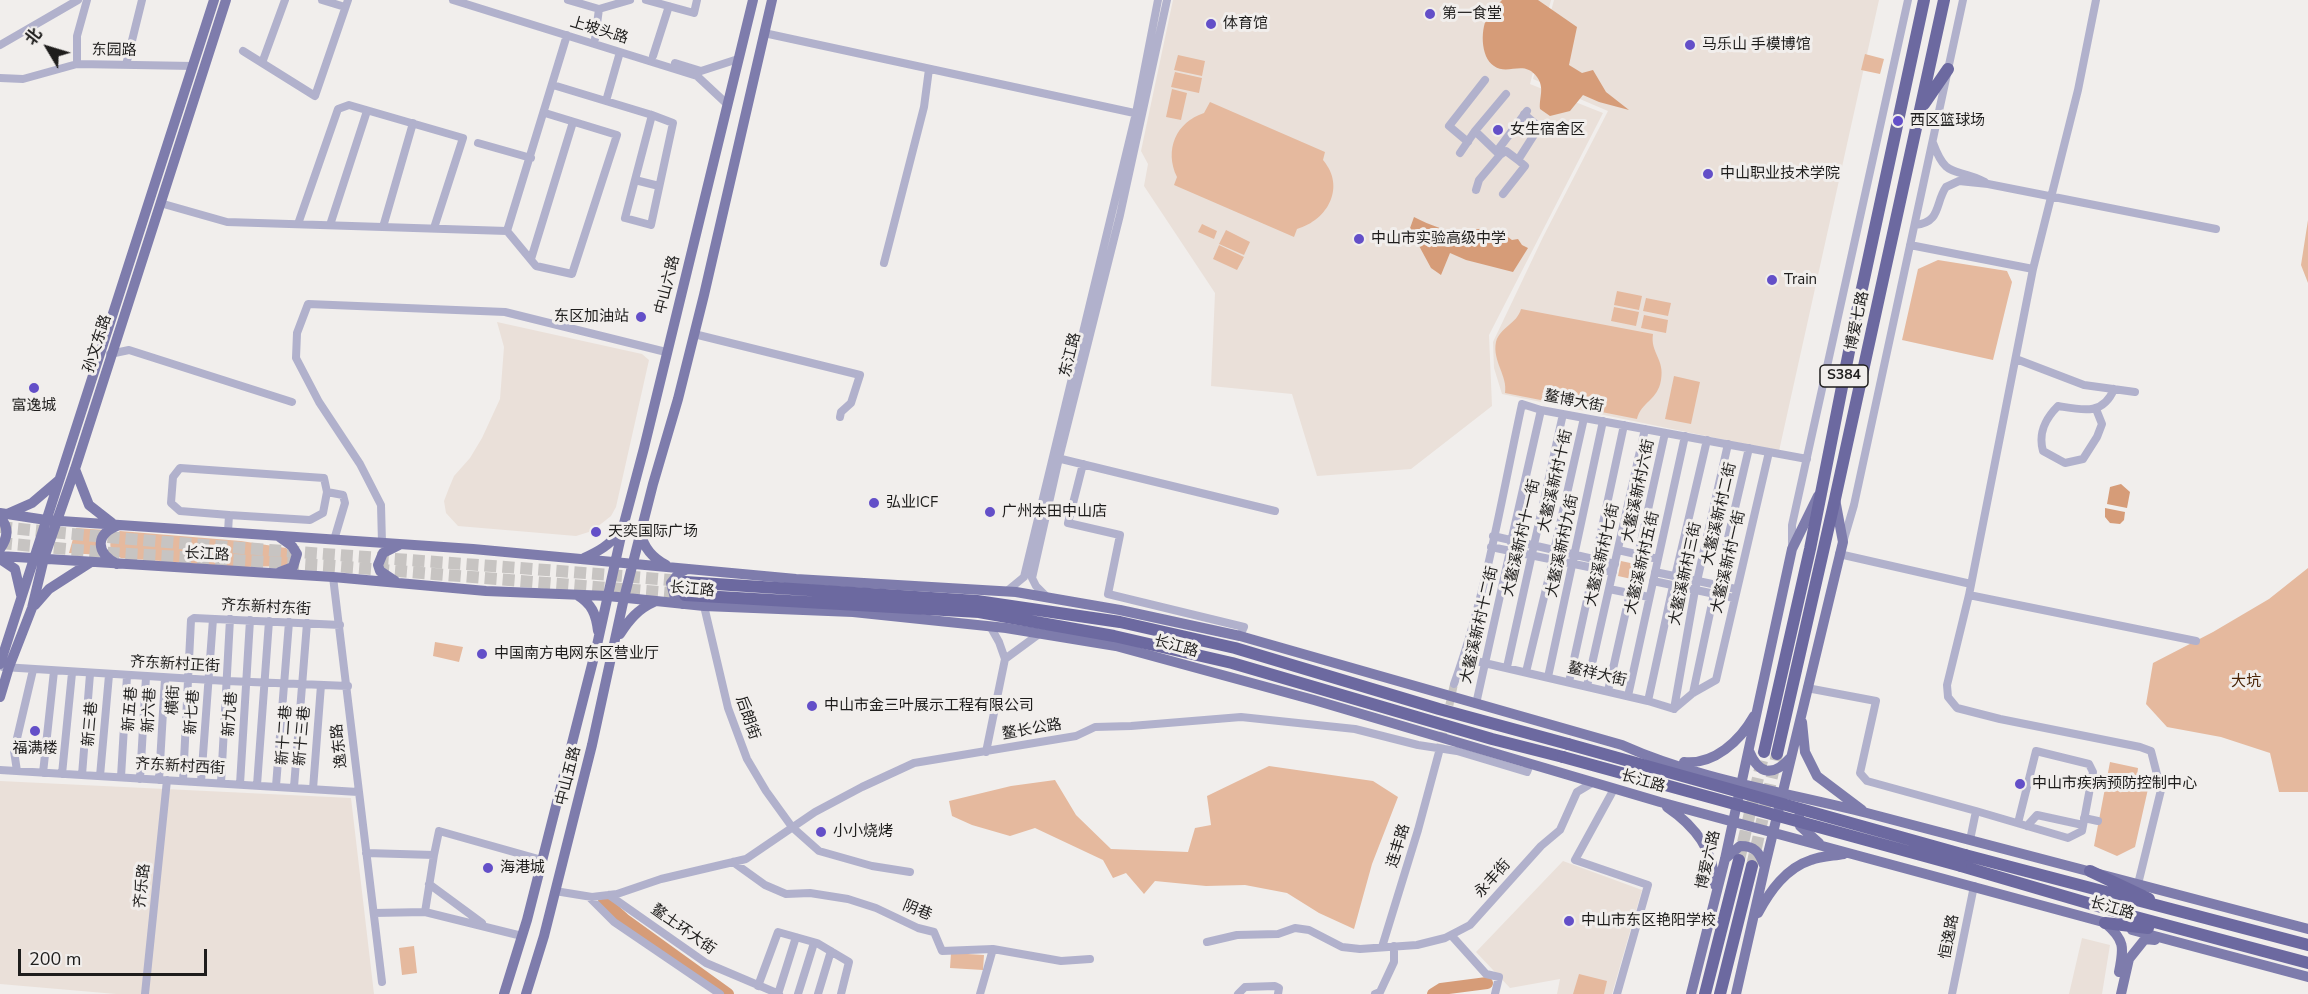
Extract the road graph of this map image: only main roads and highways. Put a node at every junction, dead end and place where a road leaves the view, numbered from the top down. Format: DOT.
graph roads {
  1 [pos="214,0"];
  2 [pos="226,0"];
  3 [pos="753,0"];
  4 [pos="772,0"];
  5 [pos="1924,0"];
  6 [pos="1944,0"];
  7 [pos="1948,69"];
  8 [pos="1920,110"];
  9 [pos="75,469"];
  10 [pos="59,480"];
  11 [pos="1820,493"];
  12 [pos="1835,499"];
  13 [pos="2,515"];
  14 [pos="52,520"];
  15 [pos="117,524"];
  16 [pos="623,526"];
  17 [pos="640,532"];
  18 [pos="278,536"];
  19 [pos="400,545"];
  20 [pos="0,549"];
  21 [pos="0,557"];
  22 [pos="39,558"];
  23 [pos="582,559"];
  24 [pos="91,562"];
  25 [pos="616,562"];
  26 [pos="118,564"];
  27 [pos="632,564"];
  28 [pos="668,567"];
  29 [pos="274,573"];
  30 [pos="613,577"];
  31 [pos="398,582"];
  32 [pos="685,587"];
  33 [pos="576,595"];
  34 [pos="22,596"];
  35 [pos="608,596"];
  36 [pos="624,598"];
  37 [pos="656,602"];
  38 [pos="32,608"];
  39 [pos="598,638"];
  40 [pos="615,642"];
  41 [pos="1250,652"];
  42 [pos="1321,660"];
  43 [pos="1237,664"];
  44 [pos="3,666"];
  45 [pos="1278,690"];
  46 [pos="1430,691"];
  47 [pos="0,697"];
  48 [pos="1760,705"];
  49 [pos="1802,712"];
  50 [pos="1378,719"];
  51 [pos="1486,722"];
  52 [pos="1442,724"];
  53 [pos="1633,750"];
  54 [pos="1749,751"];
  55 [pos="1764,752"];
  56 [pos="1778,754"];
  57 [pos="1791,757"];
  58 [pos="1662,760"];
  59 [pos="1741,784"];
  60 [pos="1617,790"];
  61 [pos="1782,794"];
  62 [pos="1660,802"];
  63 [pos="1838,806"];
  64 [pos="1865,812"];
  65 [pos="1733,822"];
  66 [pos="1773,832"];
  67 [pos="1824,846"];
  68 [pos="1849,853"];
  69 [pos="1725,859"];
  70 [pos="1739,860"];
  71 [pos="1963,860"];
  72 [pos="1758,866"];
  73 [pos="2090,871"];
  74 [pos="1715,901"];
  75 [pos="2163,908"];
  76 [pos="2105,922"];
  77 [pos="1752,923"];
  78 [pos="2308,929"];
  79 [pos="2198,933"];
  80 [pos="2172,941"];
  81 [pos="2308,945"];
  82 [pos="2308,963"];
  83 [pos="2308,977"];
  84 [pos="504,994"];
  85 [pos="526,994"];
  86 [pos="1691,994"];
  87 [pos="1705,994"];
  88 [pos="1720,994"];
  89 [pos="1736,994"];
  90 [pos="2115,994"];
  91 [pos="2121,994"];
  1 -- 10 [label="main road, 孙文东路"];
  2 -- 9 [label="main road, 孙文东路"];
  3 -- 16 [label="main road, 中山六路"];
  4 -- 17 [label="main road"];
  5 -- 11 [label="highway, 博爱七路 / S384"];
  6 -- 8 [label="highway, 博爱七路 / S384"];
  7 -- 8 [label="highway"];
  8 -- 12 [label="highway, 博爱七路 / S384"];
  9 -- 14 [label="main road, 孙文东路"];
  9 -- 15 [label="main road"];
  10 -- 13 [label="main road"];
  10 -- 14 [label="main road, 孙文东路"];
  11 -- 48 [label="main road"];
  11 -- 55 [label="highway, 博爱七路 / S384"];
  12 -- 49 [label="main road"];
  12 -- 56 [label="highway, 博爱七路 / S384"];
  13 -- 14 [label="main road, 长江路"];
  13 -- 20 [label="main road"];
  14 -- 15 [label="main road, 长江路"];
  14 -- 22 [label="main road, 孙文东路"];
  15 -- 18 [label="main road, 长江路"];
  15 -- 26 [label="main road"];
  16 -- 23 [label="main road"];
  16 -- 25 [label="main road, 中山六路"];
  17 -- 27 [label="main road"];
  17 -- 28 [label="main road"];
  18 -- 19 [label="main road, 长江路"];
  18 -- 29 [label="main road"];
  19 -- 23 [label="main road, 长江路"];
  19 -- 31 [label="main road"];
  21 -- 22 [label="main road, 长江路"];
  21 -- 34 [label="main road"];
  22 -- 24 [label="main road, 长江路"];
  22 -- 34 [label="main road, 孙文东路"];
  22 -- 38 [label="main road, 孙文东路"];
  23 -- 25 [label="main road, 长江路"];
  24 -- 26 [label="main road, 长江路"];
  24 -- 38 [label="main road"];
  25 -- 27 [label="main road, 长江路"];
  25 -- 30 [label="main road, 中山六路"];
  26 -- 29 [label="main road, 长江路"];
  27 -- 28 [label="main road, 长江路"];
  27 -- 36 [label="main road, 中山五路"];
  28 -- 32 [label="main road, 长江路"];
  29 -- 31 [label="main road, 长江路"];
  30 -- 35 [label="main road, 中山五路"];
  31 -- 33 [label="main road, 长江路"];
  32 -- 37 [label="main road, 长江路"];
  32 -- 41 [label="highway, 长江路"];
  32 -- 42 [label="main road, 长江路"];
  32 -- 43 [label="highway, 长江路"];
  32 -- 45 [label="main road, 长江路"];
  33 -- 35 [label="main road, 长江路"];
  33 -- 39 [label="main road"];
  34 -- 44 [label="main road, 孙文东路"];
  35 -- 36 [label="main road, 长江路"];
  35 -- 39 [label="main road, 中山五路"];
  36 -- 37 [label="main road, 长江路"];
  36 -- 40 [label="main road, 中山五路"];
  37 -- 40 [label="main road"];
  38 -- 44 [label="main road, 孙文东路"];
  39 -- 84 [label="main road, 中山五路"];
  40 -- 85 [label="main road, 中山五路"];
  41 -- 42 [label="main road, 长江路"];
  41 -- 51 [label="highway, 长江路"];
  42 -- 46 [label="main road, 长江路"];
  43 -- 45 [label="main road"];
  43 -- 52 [label="highway, 长江路"];
  44 -- 47 [label="main road, 孙文东路"];
  45 -- 50 [label="main road, 长江路"];
  46 -- 51 [label="main road"];
  46 -- 53 [label="main road, 长江路"];
  48 -- 54 [label="main road"];
  48 -- 58 [label="main road"];
  49 -- 57 [label="main road"];
  49 -- 64 [label="main road"];
  50 -- 52 [label="main road"];
  50 -- 60 [label="main road, 长江路"];
  51 -- 71 [label="highway, 长江路, bridge"];
  52 -- 71 [label="highway, 长江路, bridge"];
  53 -- 58 [label="main road, 长江路"];
  53 -- 60 [label="main road"];
  54 -- 57 [label="main road"];
  54 -- 59 [label="main road"];
  57 -- 61 [label="main road"];
  58 -- 59 [label="main road, 长江路"];
  59 -- 61 [label="main road, 长江路"];
  59 -- 65 [label="main road, 博爱六路"];
  60 -- 62 [label="main road, 长江路"];
  61 -- 63 [label="main road, 长江路"];
  61 -- 66 [label="main road"];
  62 -- 65 [label="main road, 长江路"];
  62 -- 74 [label="main road"];
  63 -- 64 [label="main road, 长江路"];
  63 -- 67 [label="main road"];
  64 -- 73 [label="main road, 长江路"];
  65 -- 66 [label="main road, 长江路"];
  65 -- 69 [label="main road, 博爱六路"];
  66 -- 67 [label="main road, 长江路"];
  66 -- 72 [label="main road"];
  67 -- 68 [label="main road, 长江路"];
  68 -- 76 [label="main road, 长江路"];
  68 -- 77 [label="main road"];
  69 -- 72 [label="main road"];
  69 -- 74 [label="main road, 博爱六路"];
  70 -- 87 [label="highway, 博爱六路"];
  71 -- 75 [label="highway, 长江路"];
  71 -- 79 [label="highway, 长江路"];
  72 -- 77 [label="main road"];
  72 -- 88 [label="highway"];
  73 -- 75 [label="highway"];
  73 -- 78 [label="main road, 长江路"];
  74 -- 86 [label="main road, 博爱六路"];
  75 -- 81 [label="highway, 长江路"];
  76 -- 79 [label="highway"];
  76 -- 80 [label="main road, 长江路"];
  76 -- 90 [label="main road"];
  77 -- 89 [label="main road"];
  79 -- 82 [label="highway, 长江路"];
  80 -- 83 [label="main road, 长江路"];
  80 -- 91 [label="main road"];
}
